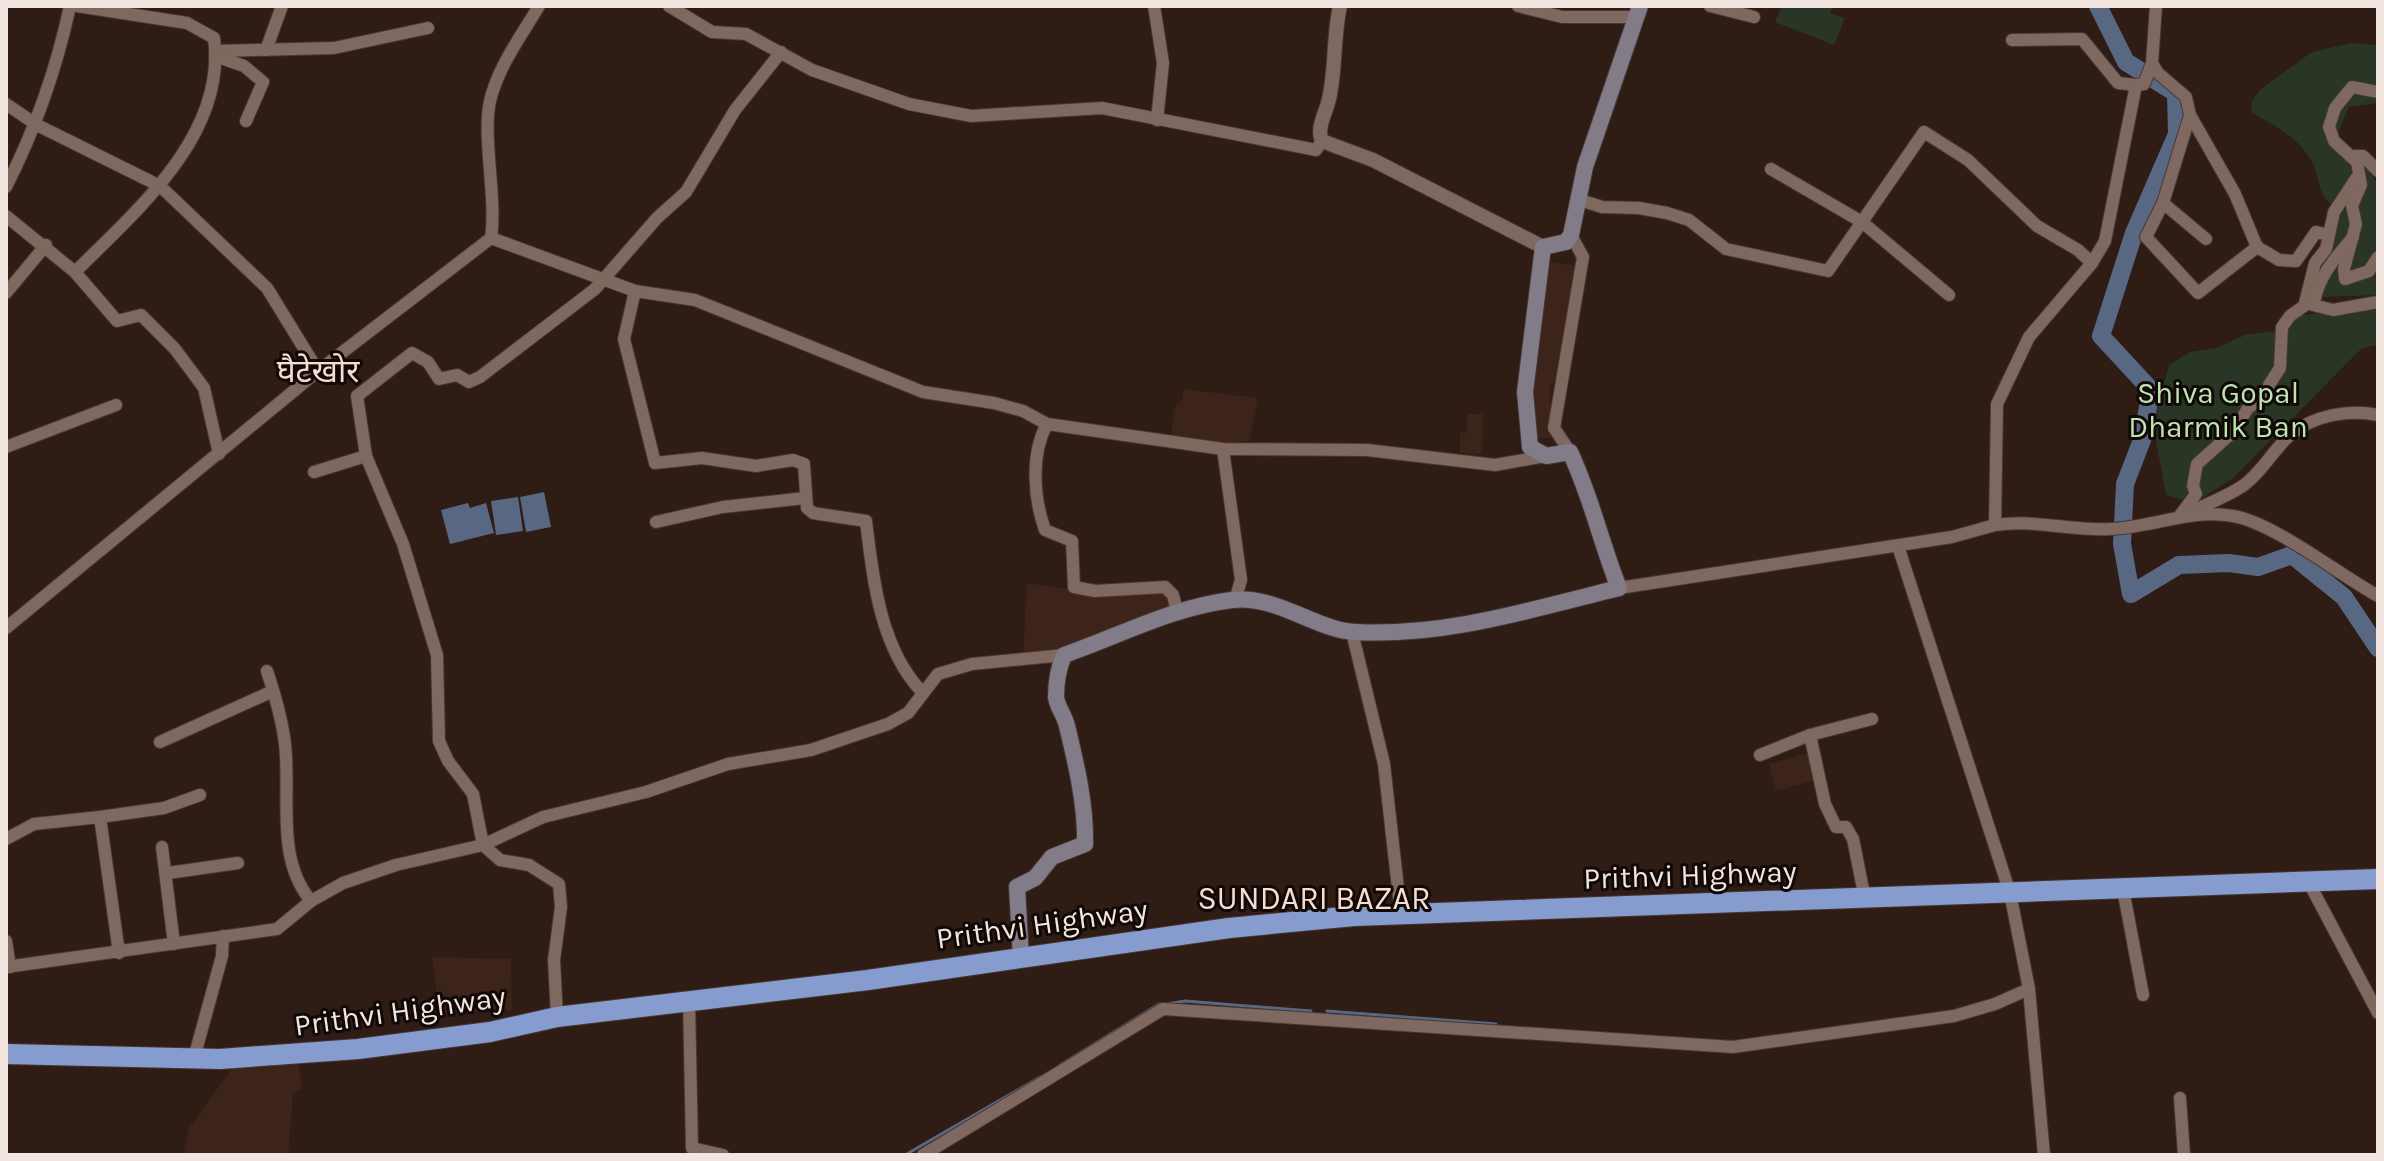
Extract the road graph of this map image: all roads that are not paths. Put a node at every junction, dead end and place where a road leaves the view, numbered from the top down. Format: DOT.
graph roads {
  1 [pos="70,6"];
  2 [pos="77,6"];
  3 [pos="282,6"];
  4 [pos="539,6"];
  5 [pos="1154,6"];
  6 [pos="1340,6"];
  7 [pos="1518,6"];
  8 [pos="1710,6"];
  9 [pos="2156,6"];
  10 [pos="677,8"];
  11 [pos="161,12"];
  12 [pos="1638,12"];
  13 [pos="1754,17"];
  14 [pos="428,28"];
  15 [pos="2012,40"];
  16 [pos="266,50"];
  17 [pos="781,52"];
  18 [pos="216,54"];
  19 [pos="2152,63"];
  20 [pos="2140,85"];
  21 [pos="2378,92"];
  22 [pos="6,104"];
  23 [pos="2190,115"];
  24 [pos="1157,120"];
  25 [pos="246,121"];
  26 [pos="37,125"];
  27 [pos="1322,141"];
  28 [pos="2350,156"];
  29 [pos="1771,169"];
  30 [pos="2378,171"];
  31 [pos="2359,174"];
  32 [pos="160,186"];
  33 [pos="6,187"];
  34 [pos="1580,200"];
  35 [pos="2163,203"];
  36 [pos="6,216"];
  37 [pos="1862,222"];
  38 [pos="1571,235"];
  39 [pos="2329,235"];
  40 [pos="2353,237"];
  41 [pos="491,238"];
  42 [pos="2206,239"];
  43 [pos="46,245"];
  44 [pos="1543,247"];
  45 [pos="2257,247"];
  46 [pos="2378,257"];
  47 [pos="2092,263"];
  48 [pos="75,272"];
  49 [pos="602,280"];
  50 [pos="635,291"];
  51 [pos="6,293"];
  52 [pos="1949,295"];
  53 [pos="2378,302"];
  54 [pos="2308,306"];
  55 [pos="318,371"];
  56 [pos="116,405"];
  57 [pos="2378,415"];
  58 [pos="1047,424"];
  59 [pos="6,447"];
  60 [pos="1223,449"];
  61 [pos="1570,452"];
  62 [pos="219,454"];
  63 [pos="366,456"];
  64 [pos="1546,456"];
  65 [pos="314,472"];
  66 [pos="805,498"];
  67 [pos="2178,518"];
  68 [pos="656,522"];
  69 [pos="1995,525"];
  70 [pos="1898,546"];
  71 [pos="1619,588"];
  72 [pos="2378,596"];
  73 [pos="1235,600"];
  74 [pos="1177,611"];
  75 [pos="6,628"];
  76 [pos="1352,632"];
  77 [pos="1064,655"];
  78 [pos="267,671"];
  79 [pos="273,691"];
  80 [pos="922,692"];
  81 [pos="1872,719"];
  82 [pos="1810,735"];
  83 [pos="160,742"];
  84 [pos="1760,755"];
  85 [pos="200,795"];
  86 [pos="100,817"];
  87 [pos="6,839"];
  88 [pos="483,845"];
  89 [pos="162,847"];
  90 [pos="238,863"];
  91 [pos="168,873"];
  92 [pos="2378,879"];
  93 [pos="2308,881"];
  94 [pos="2123,889"];
  95 [pos="2010,893"];
  96 [pos="1865,899"];
  97 [pos="311,901"];
  98 [pos="1401,915"];
  99 [pos="223,936"];
  100 [pos="6,941"];
  101 [pos="174,944"];
  102 [pos="119,953"];
  103 [pos="1021,958"];
  104 [pos="8,967"];
  105 [pos="2029,989"];
  106 [pos="2143,995"];
  107 [pos="689,1000"];
  108 [pos="2378,1013"];
  109 [pos="557,1017"];
  110 [pos="6,1054"];
  111 [pos="194,1058"];
  112 [pos="2180,1098"];
  113 [pos="723,1155"];
  114 [pos="923,1155"];
  115 [pos="2044,1155"];
  116 [pos="2184,1155"];
  1 -- 26 [label="street"];
  2 -- 11 [label="street"];
  3 -- 16 [label="street"];
  4 -- 41 [label="street"];
  5 -- 24 [label="street"];
  6 -- 27 [label="street"];
  7 -- 12 [label="street"];
  8 -- 13 [label="street"];
  9 -- 19 [label="street"];
  10 -- 17 [label="street"];
  11 -- 18 [label="street"];
  12 -- 34 [label="main road"];
  14 -- 16 [label="street"];
  15 -- 20 [label="street"];
  16 -- 18 [label="street"];
  17 -- 24 [label="street"];
  17 -- 49 [label="street"];
  18 -- 25 [label="street"];
  18 -- 32 [label="street"];
  19 -- 20 [label="street"];
  19 -- 23 [label="street"];
  20 -- 47 [label="street"];
  21 -- 28 [label="street"];
  22 -- 26 [label="street"];
  23 -- 35 [label="street"];
  23 -- 45 [label="street"];
  24 -- 27 [label="street"];
  26 -- 32 [label="street"];
  26 -- 33 [label="street"];
  27 -- 44 [label="street"];
  28 -- 30 [label="street"];
  28 -- 31 [label="street"];
  29 -- 37 [label="street"];
  31 -- 39 [label="street"];
  31 -- 40 [label="street"];
  32 -- 48 [label="street"];
  32 -- 55 [label="street"];
  34 -- 37 [label="street"];
  34 -- 38 [label="main road"];
  35 -- 42 [label="street"];
  35 -- 45 [label="street"];
  36 -- 43 [label="street"];
  37 -- 47 [label="street"];
  37 -- 52 [label="street"];
  38 -- 44 [label="main road"];
  38 -- 61 [label="street"];
  39 -- 45 [label="street"];
  39 -- 54 [label="street"];
  40 -- 46 [label="street"];
  40 -- 54 [label="street"];
  41 -- 49 [label="street"];
  41 -- 55 [label="street"];
  43 -- 48 [label="street"];
  43 -- 51 [label="street"];
  44 -- 64 [label="main road"];
  47 -- 69 [label="street"];
  48 -- 62 [label="street"];
  49 -- 50 [label="street"];
  49 -- 63 [label="street"];
  50 -- 58 [label="street"];
  50 -- 66 [label="street"];
  53 -- 54 [label="street"];
  54 -- 67 [label="street"];
  55 -- 62 [label="street"];
  56 -- 59 [label="street"];
  57 -- 67 [label="street"];
  58 -- 60 [label="street"];
  58 -- 74 [label="street"];
  60 -- 64 [label="street"];
  60 -- 73 [label="street"];
  61 -- 64 [label="main road"];
  61 -- 71 [label="main road"];
  62 -- 75 [label="street"];
  63 -- 65 [label="street"];
  63 -- 88 [label="street"];
  66 -- 68 [label="street"];
  66 -- 80 [label="street"];
  67 -- 69 [label="street"];
  67 -- 72 [label="street"];
  69 -- 70 [label="street"];
  70 -- 71 [label="street"];
  70 -- 95 [label="street"];
  71 -- 76 [label="main road"];
  73 -- 74 [label="main road"];
  73 -- 76 [label="main road"];
  74 -- 77 [label="main road"];
  76 -- 98 [label="street"];
  77 -- 80 [label="street"];
  77 -- 103 [label="main road"];
  78 -- 79 [label="street"];
  79 -- 83 [label="street"];
  79 -- 97 [label="street"];
  80 -- 88 [label="street"];
  81 -- 82 [label="street"];
  82 -- 84 [label="street"];
  82 -- 96 [label="street"];
  85 -- 86 [label="street"];
  86 -- 87 [label="street"];
  86 -- 102 [label="street"];
  88 -- 97 [label="street"];
  88 -- 109 [label="street"];
  89 -- 91 [label="street"];
  90 -- 91 [label="street"];
  91 -- 101 [label="street"];
  92 -- 93 [label="highway, Prithvi Highway"];
  93 -- 94 [label="highway, Prithvi Highway"];
  93 -- 108 [label="street"];
  94 -- 95 [label="highway, Prithvi Highway"];
  94 -- 106 [label="street"];
  95 -- 96 [label="highway, Prithvi Highway"];
  95 -- 105 [label="street"];
  96 -- 98 [label="highway, Prithvi Highway"];
  97 -- 99 [label="street"];
  98 -- 103 [label="highway, Prithvi Highway"];
  99 -- 101 [label="street"];
  99 -- 111 [label="street"];
  100 -- 104 [label="street"];
  101 -- 102 [label="street"];
  102 -- 104 [label="street"];
  103 -- 107 [label="highway, Prithvi Highway"];
  105 -- 114 [label="street"];
  105 -- 115 [label="street"];
  107 -- 109 [label="highway, Prithvi Highway"];
  107 -- 113 [label="street"];
  109 -- 111 [label="highway, Prithvi Highway"];
  110 -- 111 [label="highway, Prithvi Highway"];
  112 -- 116 [label="street"];
}
